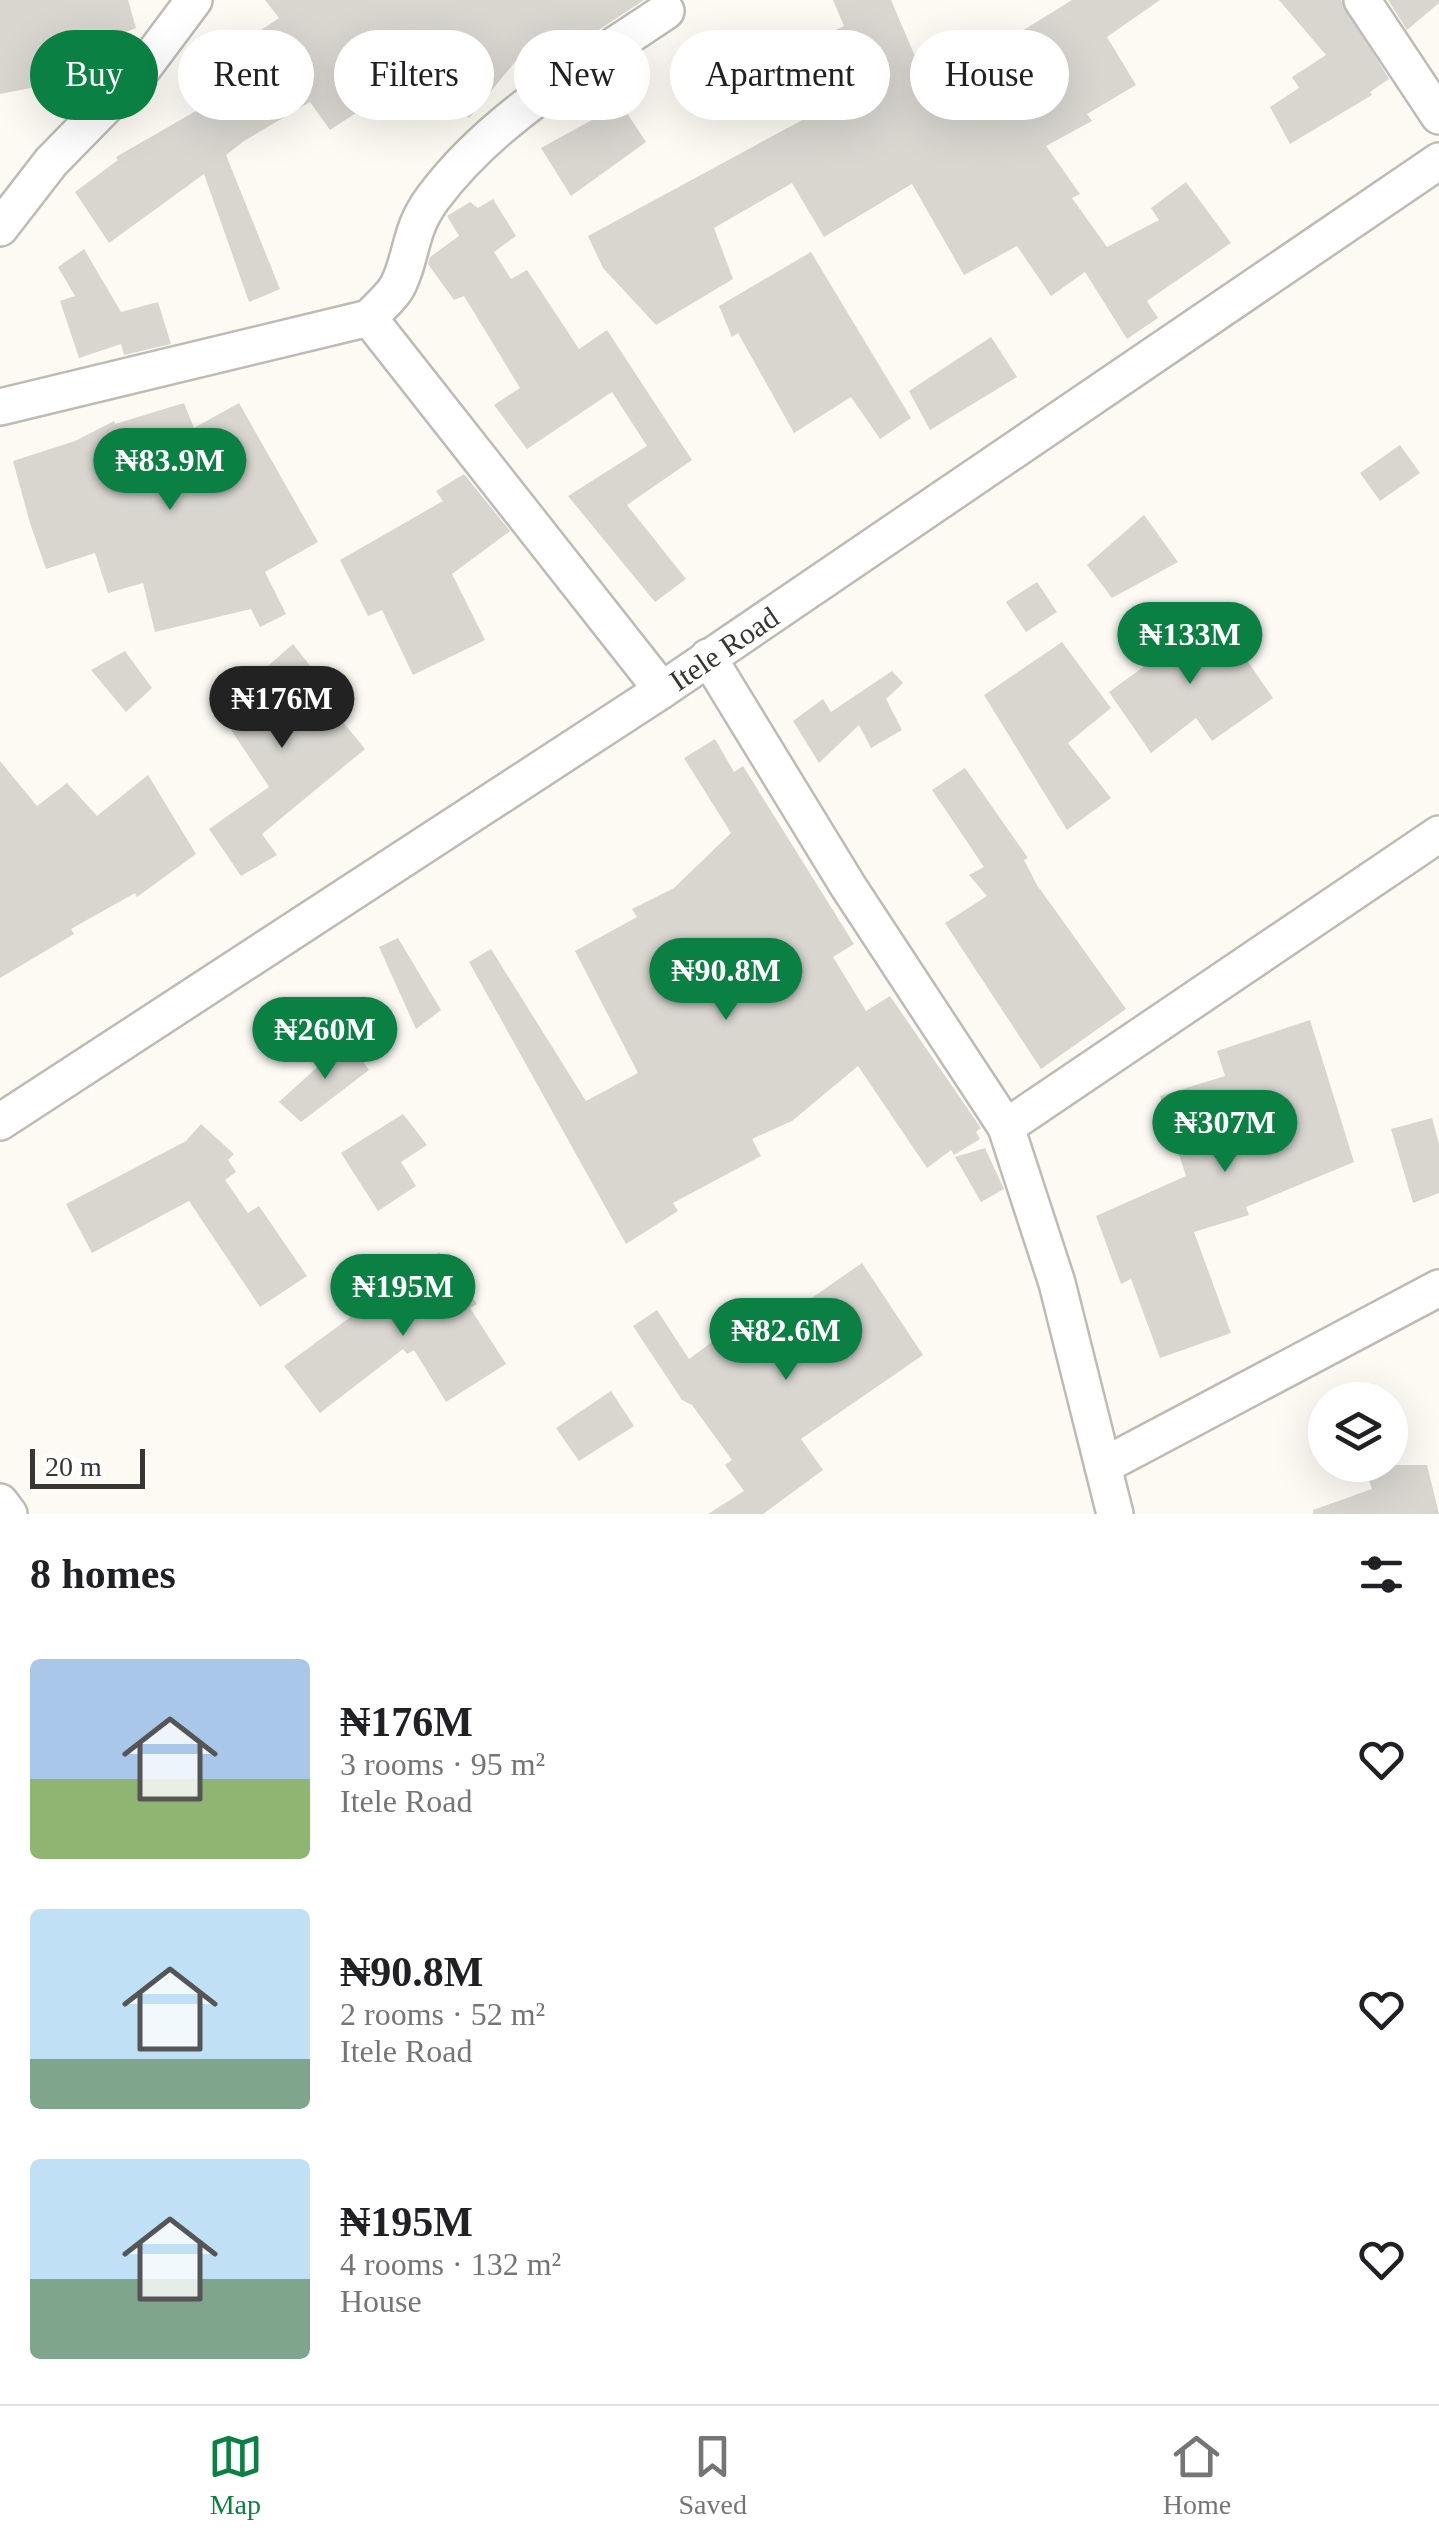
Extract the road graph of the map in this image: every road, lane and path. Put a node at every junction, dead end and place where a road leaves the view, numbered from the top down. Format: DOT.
graph roads {
  1 [pos="194,0"];
  2 [pos="1362,0"];
  3 [pos="666,12"];
  4 [pos="1439,116"];
  5 [pos="1439,161"];
  6 [pos="0,228"];
  7 [pos="370,318"];
  8 [pos="0,407"];
  9 [pos="708,657"];
  10 [pos="662,690"];
  11 [pos="1439,834"];
  12 [pos="0,1122"];
  13 [pos="1006,1127"];
  14 [pos="1439,1288"];
  15 [pos="1103,1466"];
  16 [pos="0,1502"];
  17 [pos="9,1514"];
  18 [pos="1115,1514"];
  1 -- 6 [label="street"];
  2 -- 4 [label="street"];
  3 -- 7 [label="street"];
  5 -- 9 [label="street, Itele Road"];
  7 -- 8 [label="street"];
  7 -- 10 [label="street"];
  9 -- 10 [label="street, Itele Road"];
  9 -- 13 [label="street"];
  10 -- 12 [label="street, Itele Road"];
  11 -- 13 [label="street"];
  13 -- 15 [label="street"];
  14 -- 15 [label="street"];
  15 -- 18 [label="street"];
  16 -- 17 [label="street"];
}
